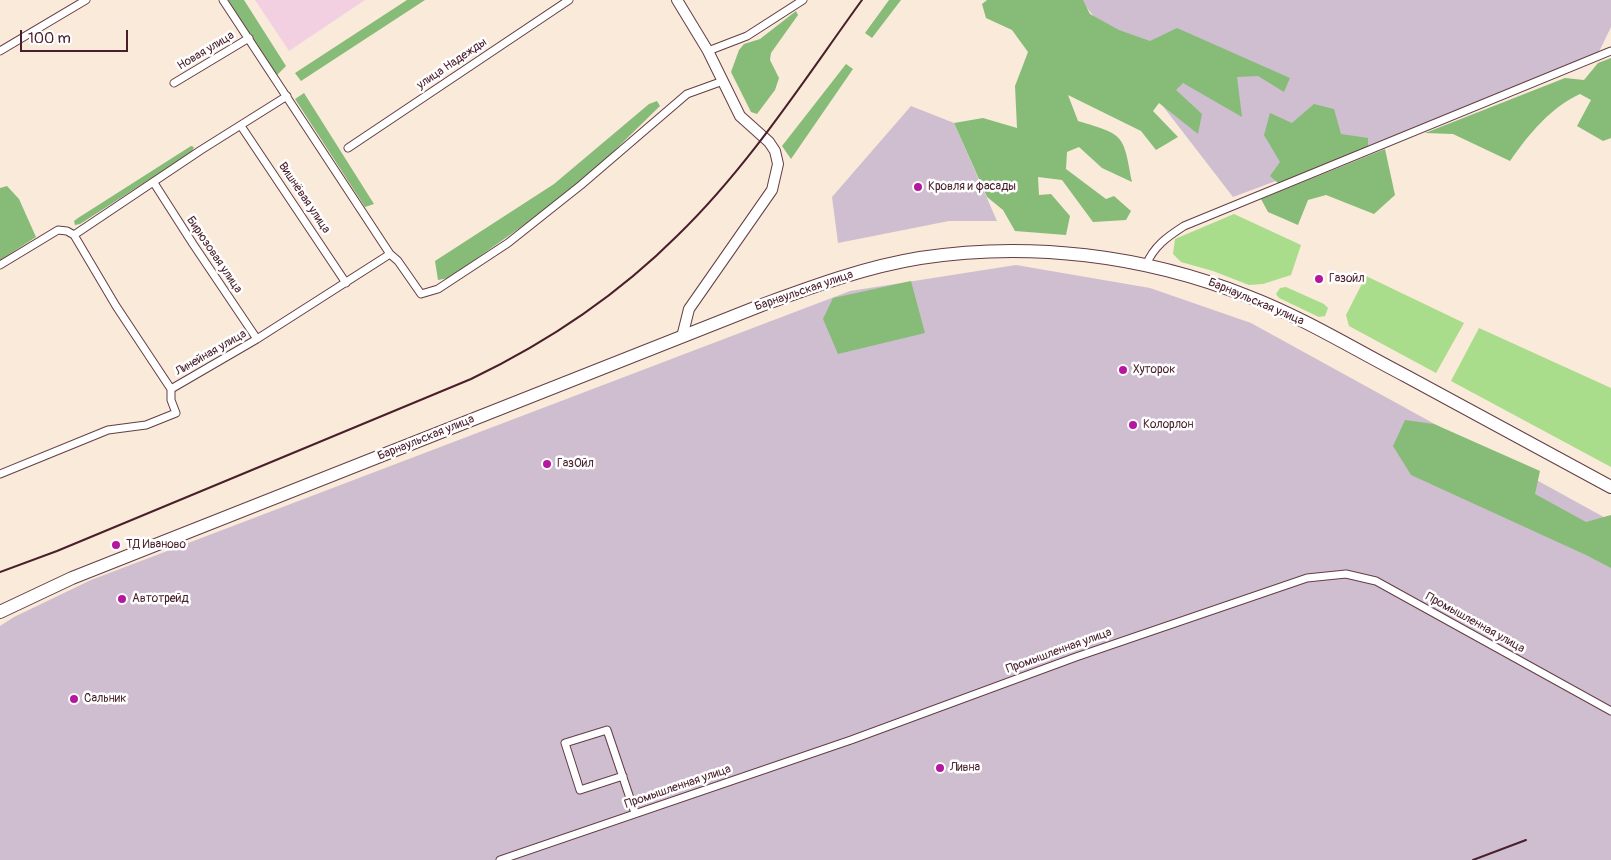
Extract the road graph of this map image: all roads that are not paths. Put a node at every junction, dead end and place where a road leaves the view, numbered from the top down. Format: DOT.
graph roads {
  1 [pos="86,0"];
  2 [pos="223,0"];
  3 [pos="569,0"];
  4 [pos="677,0"];
  5 [pos="803,0"];
  6 [pos="249,38"];
  7 [pos="0,51"];
  8 [pos="708,51"];
  9 [pos="1611,51"];
  10 [pos="723,81"];
  11 [pos="174,83"];
  12 [pos="287,96"];
  13 [pos="241,126"];
  14 [pos="348,148"];
  15 [pos="154,183"];
  16 [pos="74,235"];
  17 [pos="390,254"];
  18 [pos="0,265"];
  19 [pos="1146,265"];
  20 [pos="346,283"];
  21 [pos="682,337"];
  22 [pos="257,339"];
  23 [pos="171,389"];
  24 [pos="0,474"];
  25 [pos="1611,487"];
  26 [pos="0,612"];
  27 [pos="1611,711"];
  28 [pos="623,776"];
  29 [pos="635,813"];
  30 [pos="500,860"];
  1 -- 7 [label="street"];
  2 -- 6 [label="street"];
  3 -- 14 [label="street, улица Надежды"];
  4 -- 8 [label="street"];
  5 -- 8 [label="street"];
  6 -- 11 [label="street, Новая улица"];
  6 -- 12 [label="street"];
  8 -- 10 [label="street"];
  9 -- 19 [label="street"];
  10 -- 17 [label="street"];
  10 -- 21 [label="street"];
  12 -- 13 [label="street"];
  12 -- 17 [label="street"];
  13 -- 15 [label="street"];
  13 -- 20 [label="street, Вишнёвая улица"];
  15 -- 16 [label="street"];
  15 -- 22 [label="street, Бирюзовая улица"];
  16 -- 18 [label="street"];
  16 -- 23 [label="street"];
  17 -- 20 [label="street, Линейная улица"];
  19 -- 21 [label="highway, Барнаульская улица"];
  19 -- 25 [label="highway, Барнаульская улица"];
  20 -- 22 [label="street, Линейная улица"];
  21 -- 26 [label="highway, Барнаульская улица"];
  22 -- 23 [label="street, Линейная улица"];
  23 -- 24 [label="street, Линейная улица"];
  27 -- 29 [label="street, Промышленная улица"];
  28 -- 28 [label="street"];
  28 -- 29 [label="street"];
  29 -- 30 [label="street, Промышленная улица"];
}
